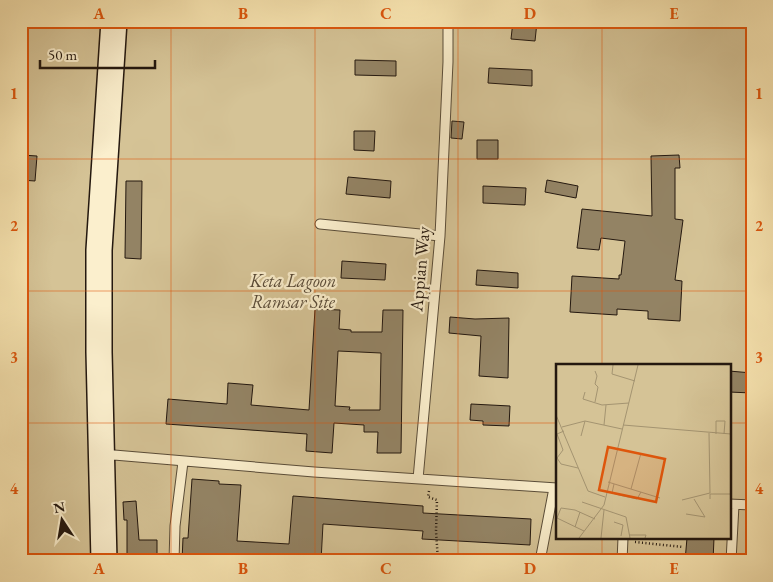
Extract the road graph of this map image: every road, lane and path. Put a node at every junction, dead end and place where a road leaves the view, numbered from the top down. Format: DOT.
graph roads {
  1 [pos="114,21"];
  2 [pos="448,21"];
  3 [pos="320,224"];
  4 [pos="440,236"];
  5 [pos="102,456"];
  6 [pos="183,462"];
  7 [pos="418,479"];
  8 [pos="430,480"];
  9 [pos="555,488"];
  10 [pos="732,504"];
  11 [pos="752,506"];
  12 [pos="623,540"];
  13 [pos="684,547"];
  14 [pos="104,561"];
  15 [pos="174,561"];
  16 [pos="438,561"];
  17 [pos="540,561"];
  18 [pos="622,561"];
  19 [pos="731,561"];
  1 -- 5 [label="main road"];
  2 -- 4 [label="lane, Appian Way"];
  3 -- 4 [label="lane"];
  4 -- 7 [label="lane, Appian Way"];
  5 -- 6 [label="lane"];
  5 -- 14 [label="main road"];
  6 -- 7 [label="lane"];
  6 -- 15 [label="lane"];
  7 -- 8 [label="lane"];
  8 -- 9 [label="lane"];
  8 -- 16 [label="path"];
  9 -- 17 [label="lane"];
  10 -- 11 [label="lane"];
  10 -- 19 [label="lane"];
  12 -- 13 [label="path"];
  12 -- 18 [label="lane"];
}
